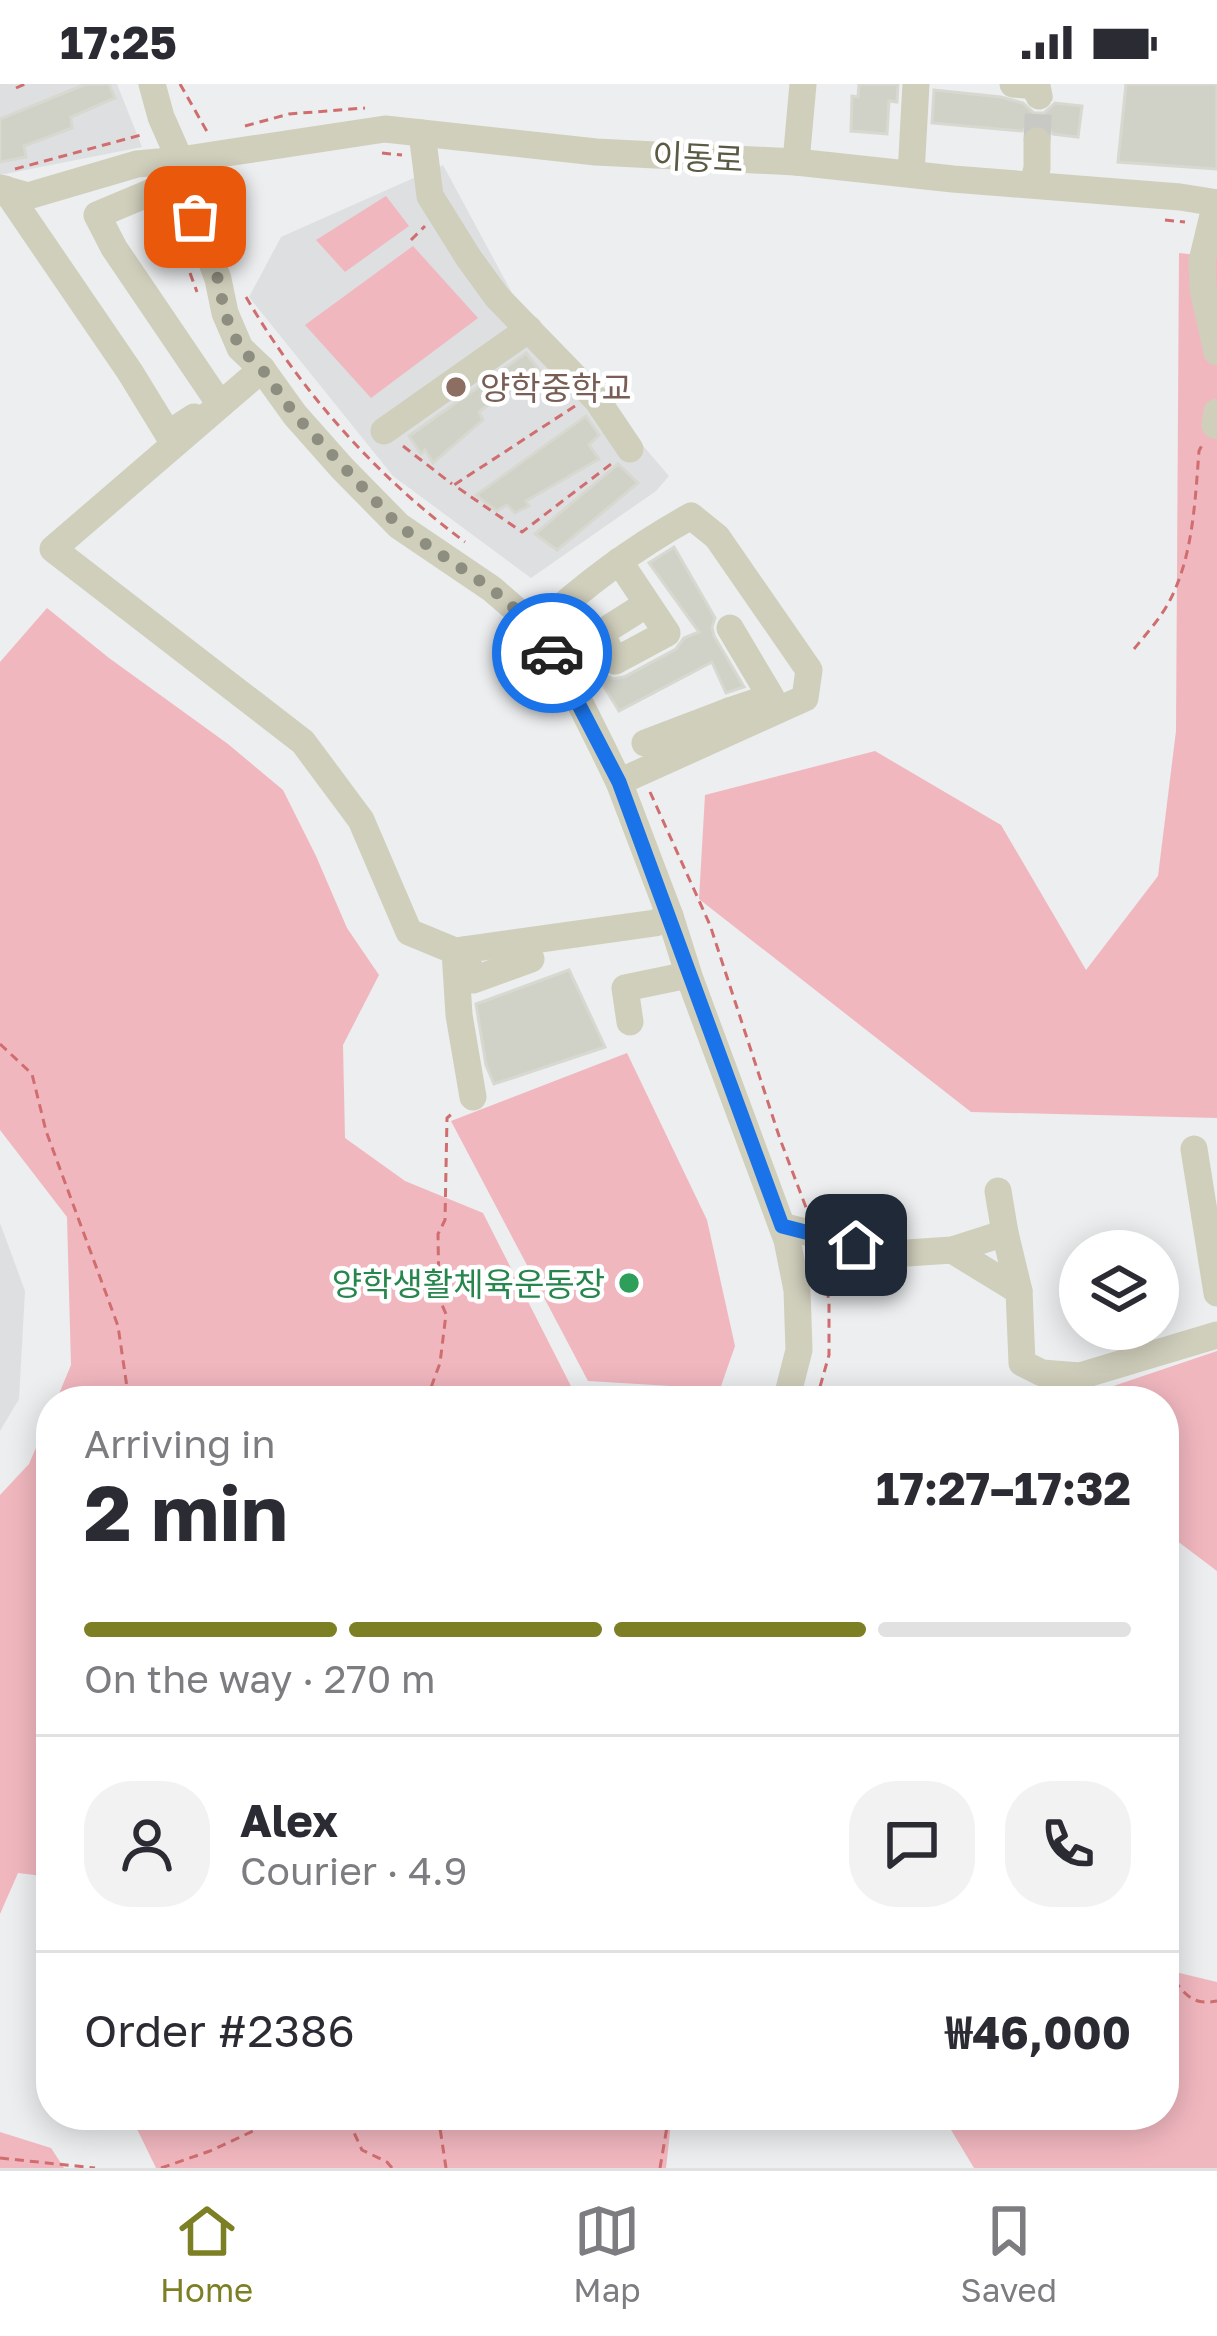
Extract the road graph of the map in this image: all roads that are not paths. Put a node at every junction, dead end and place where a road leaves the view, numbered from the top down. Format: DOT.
graph roads {
  1 [pos="152,84"];
  2 [pos="803,84"];
  3 [pos="916,84"];
  4 [pos="1037,141"];
  5 [pos="424,145"];
  6 [pos="796,161"];
  7 [pos="182,169"];
  8 [pos="911,174"];
  9 [pos="8,182"];
  10 [pos="1034,184"];
  11 [pos="1215,210"];
  12 [pos="529,329"];
  13 [pos="1217,352"];
  14 [pos="258,365"];
  15 [pos="215,397"];
  16 [pos="384,431"];
  17 [pos="630,449"];
  18 [pos="619,561"];
  19 [pos="647,604"];
  20 [pos="537,628"];
  21 [pos="730,628"];
  22 [pos="731,721"];
  23 [pos="645,743"];
  24 [pos="629,777"];
  25 [pos="670,916"];
  26 [pos="460,950"];
  27 [pos="531,959"];
  28 [pos="688,975"];
  29 [pos="630,1022"];
  30 [pos="473,1097"];
  31 [pos="1194,1149"];
  32 [pos="998,1191"];
  33 [pos="782,1226"];
  34 [pos="1005,1233"];
  35 [pos="952,1250"];
  36 [pos="1019,1291"];
  37 [pos="1217,1294"];
  38 [pos="1217,1335"];
  39 [pos="790,1386"];
  1 -- 7 [label="street"];
  2 -- 6 [label="street"];
  3 -- 8 [label="street"];
  4 -- 10 [label="street"];
  5 -- 6 [label="street, 이동로"];
  5 -- 7 [label="street, 이동로"];
  5 -- 12 [label="street"];
  6 -- 8 [label="street, 이동로"];
  7 -- 9 [label="street"];
  7 -- 14 [label="street"];
  7 -- 15 [label="street"];
  8 -- 10 [label="street, 이동로"];
  9 -- 15 [label="street"];
  10 -- 11 [label="street, 이동로"];
  11 -- 13 [label="street"];
  12 -- 16 [label="street"];
  12 -- 17 [label="street"];
  14 -- 15 [label="street"];
  14 -- 20 [label="street"];
  14 -- 26 [label="street"];
  18 -- 19 [label="street"];
  18 -- 20 [label="street"];
  18 -- 22 [label="street"];
  20 -- 24 [label="street"];
  21 -- 22 [label="street"];
  22 -- 23 [label="street"];
  22 -- 24 [label="street"];
  24 -- 25 [label="street"];
  25 -- 26 [label="street"];
  25 -- 28 [label="street"];
  26 -- 27 [label="street"];
  26 -- 30 [label="street"];
  28 -- 29 [label="street"];
  28 -- 33 [label="street"];
  31 -- 37 [label="street"];
  32 -- 34 [label="street"];
  33 -- 35 [label="street"];
  33 -- 39 [label="street"];
  34 -- 35 [label="street"];
  34 -- 36 [label="street"];
  35 -- 36 [label="street"];
  36 -- 38 [label="street"];
}
